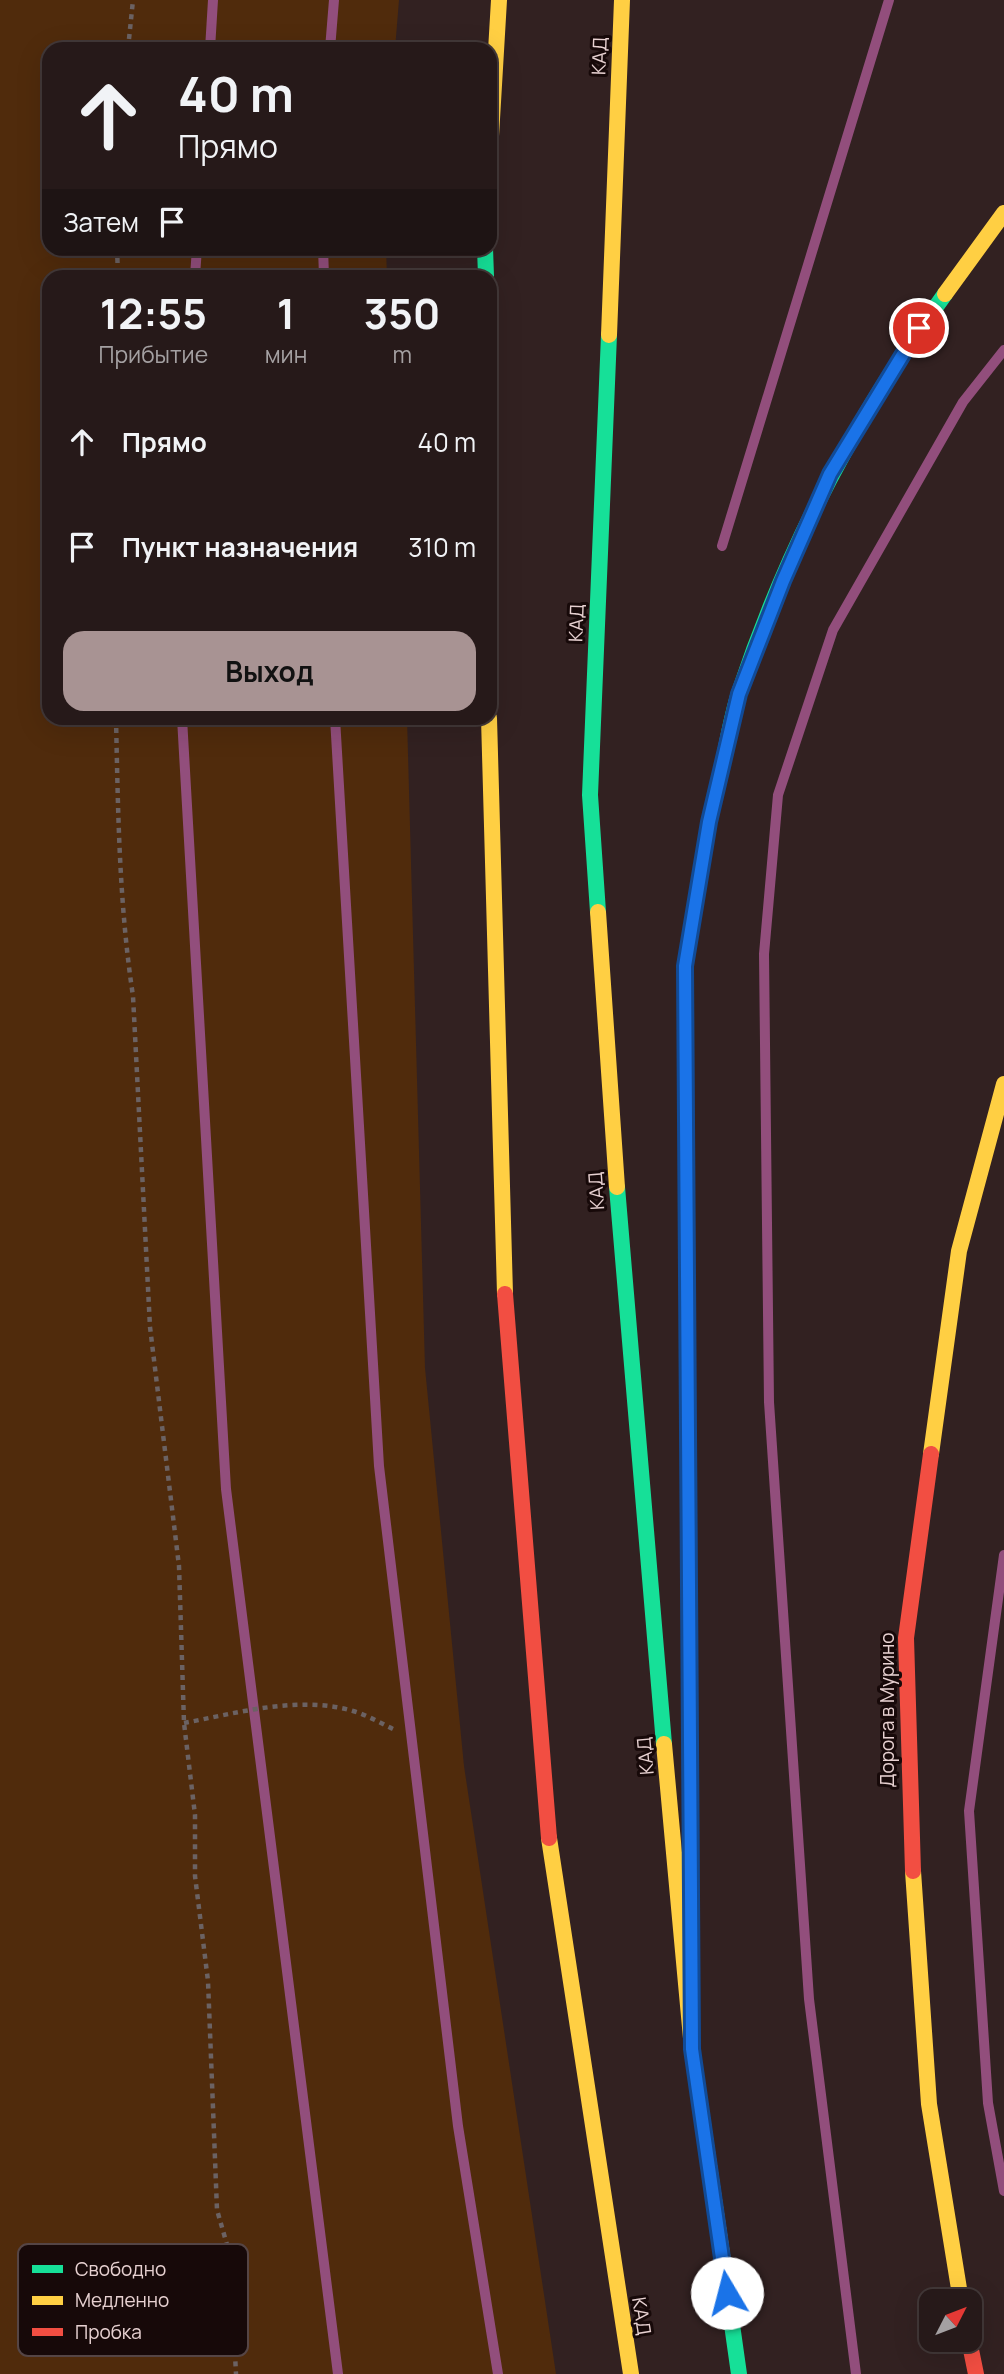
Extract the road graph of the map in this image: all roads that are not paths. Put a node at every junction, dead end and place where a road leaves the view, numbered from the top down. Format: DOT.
graph roads {
  1 [pos="499,0"];
  2 [pos="622,0"];
  3 [pos="497,42"];
  4 [pos="1004,213"];
  5 [pos="489,725"];
  6 [pos="1004,1084"];
  7 [pos="692,2049"];
  8 [pos="959,2289"];
  9 [pos="971,2352"];
  10 [pos="631,2374"];
  11 [pos="738,2374"];
  12 [pos="976,2374"];
  1 -- 3 [label="main road"];
  2 -- 7 [label="main road, КАД"];
  4 -- 7 [label="main road"];
  5 -- 10 [label="main road, КАД"];
  6 -- 8 [label="main road, Дорога в Мурино"];
  7 -- 11 [label="main road, КАД"];
  9 -- 12 [label="main road"];
}
